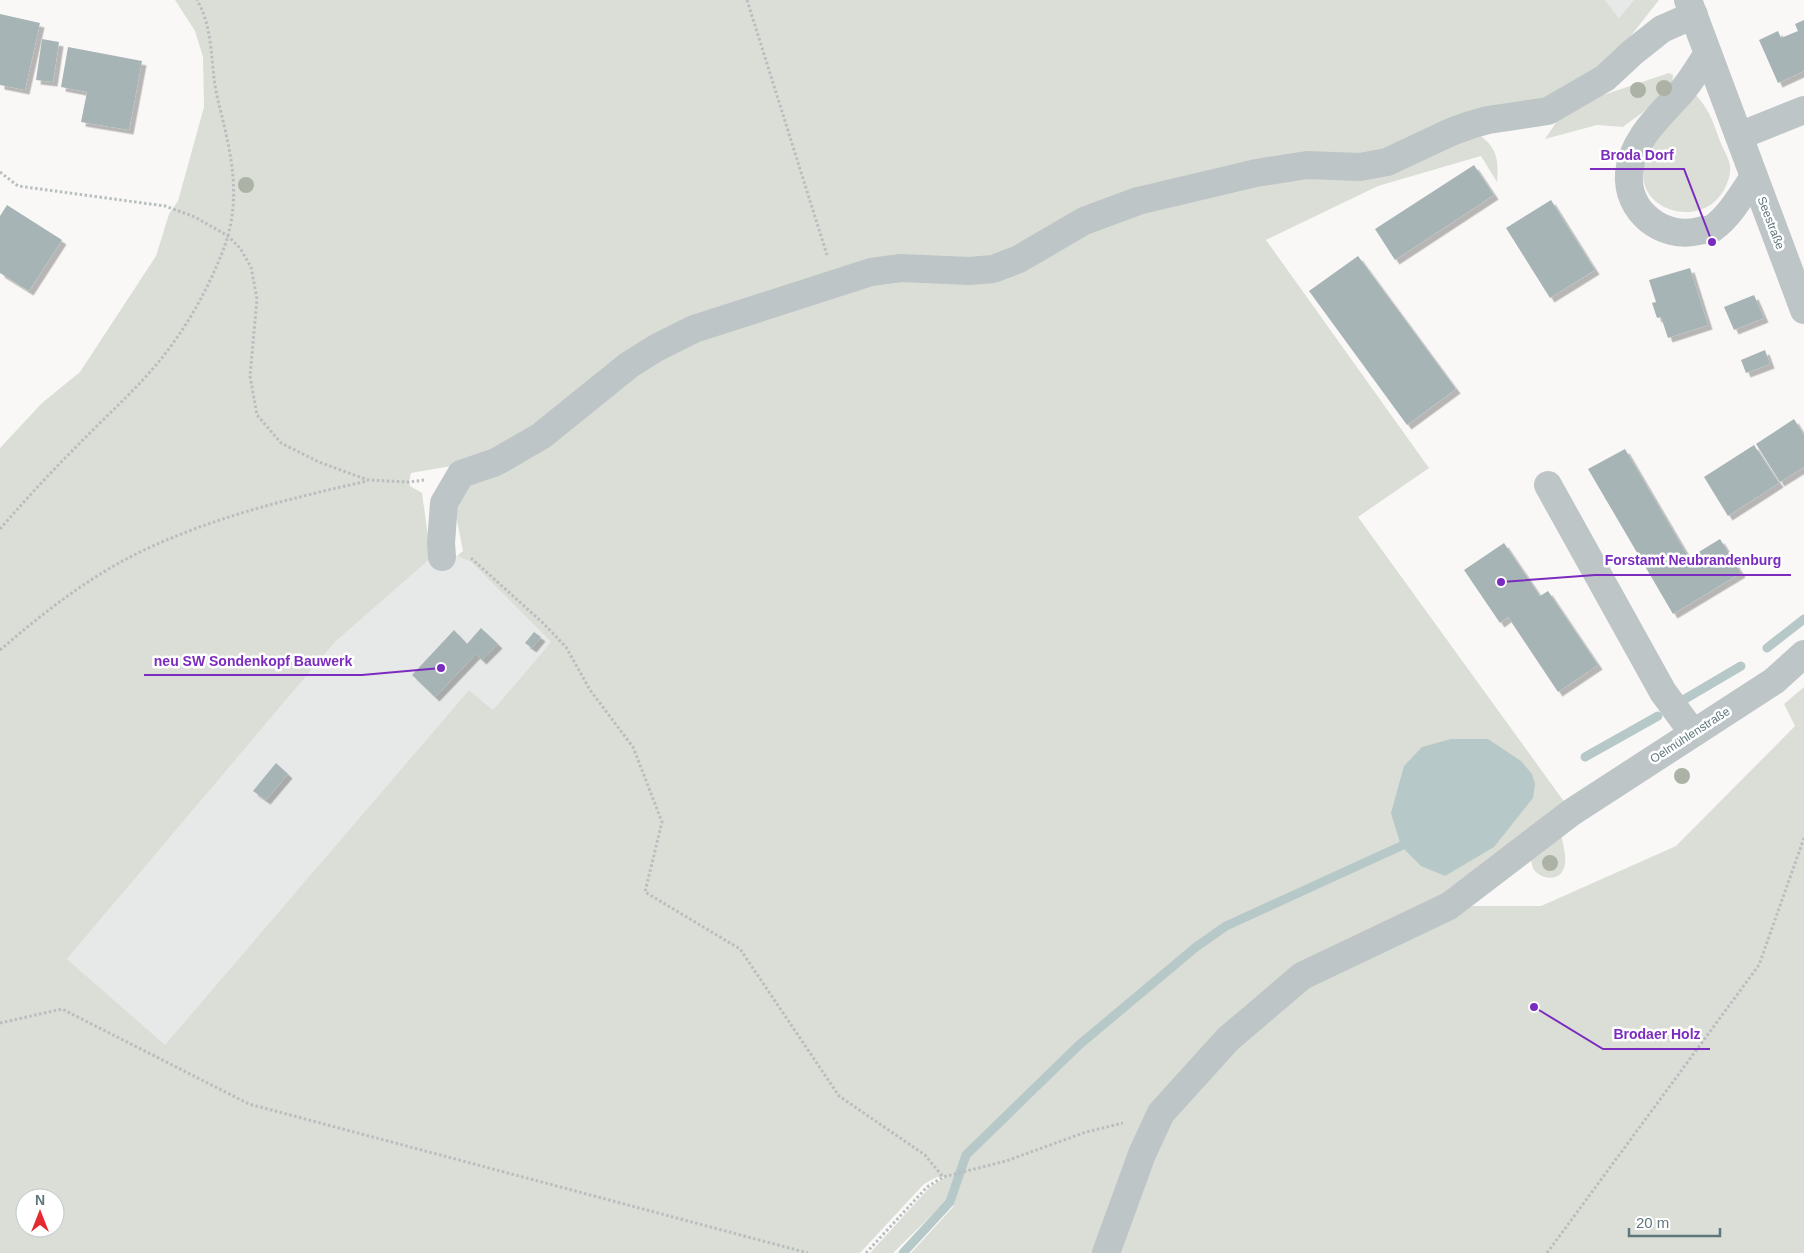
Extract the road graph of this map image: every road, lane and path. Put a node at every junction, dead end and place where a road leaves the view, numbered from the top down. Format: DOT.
graph roads {
  1 [pos="197,0"];
  2 [pos="747,0"];
  3 [pos="1691,7"];
  4 [pos="1708,54"];
  5 [pos="1804,110"];
  6 [pos="1739,136"];
  7 [pos="0,172"];
  8 [pos="1754,177"];
  9 [pos="228,236"];
  10 [pos="835,282"];
  11 [pos="1804,310"];
  12 [pos="461,474"];
  13 [pos="368,480"];
  14 [pos="1548,485"];
  15 [pos="0,529"];
  16 [pos="442,550"];
  17 [pos="0,650"];
  18 [pos="1804,654"];
  19 [pos="1693,733"];
  20 [pos="1804,838"];
  21 [pos="0,1023"];
  22 [pos="1161,1114"];
  23 [pos="945,1177"];
  24 [pos="808,1253"];
  25 [pos="866,1253"];
  26 [pos="1106,1253"];
  27 [pos="1547,1253"];
  1 -- 9 [label="path"];
  2 -- 10 [label="path"];
  3 -- 4 [label="street, Seestraße"];
  3 -- 10 [label="street"];
  4 -- 6 [label="street, Seestraße"];
  4 -- 8 [label="street"];
  5 -- 6 [label="street"];
  6 -- 8 [label="street, Seestraße"];
  7 -- 9 [label="path"];
  8 -- 11 [label="street, Seestraße"];
  9 -- 13 [label="path"];
  9 -- 15 [label="path"];
  10 -- 12 [label="street"];
  12 -- 13 [label="path"];
  12 -- 16 [label="street"];
  13 -- 17 [label="path"];
  14 -- 19 [label="street"];
  16 -- 23 [label="path"];
  18 -- 19 [label="street, Oelmühlenstraße"];
  19 -- 22 [label="street, Oelmühlenstraße"];
  20 -- 27 [label="path"];
  21 -- 24 [label="path"];
  22 -- 23 [label="path"];
  22 -- 26 [label="street, Oelmühlenstraße"];
  23 -- 25 [label="path"];
}
